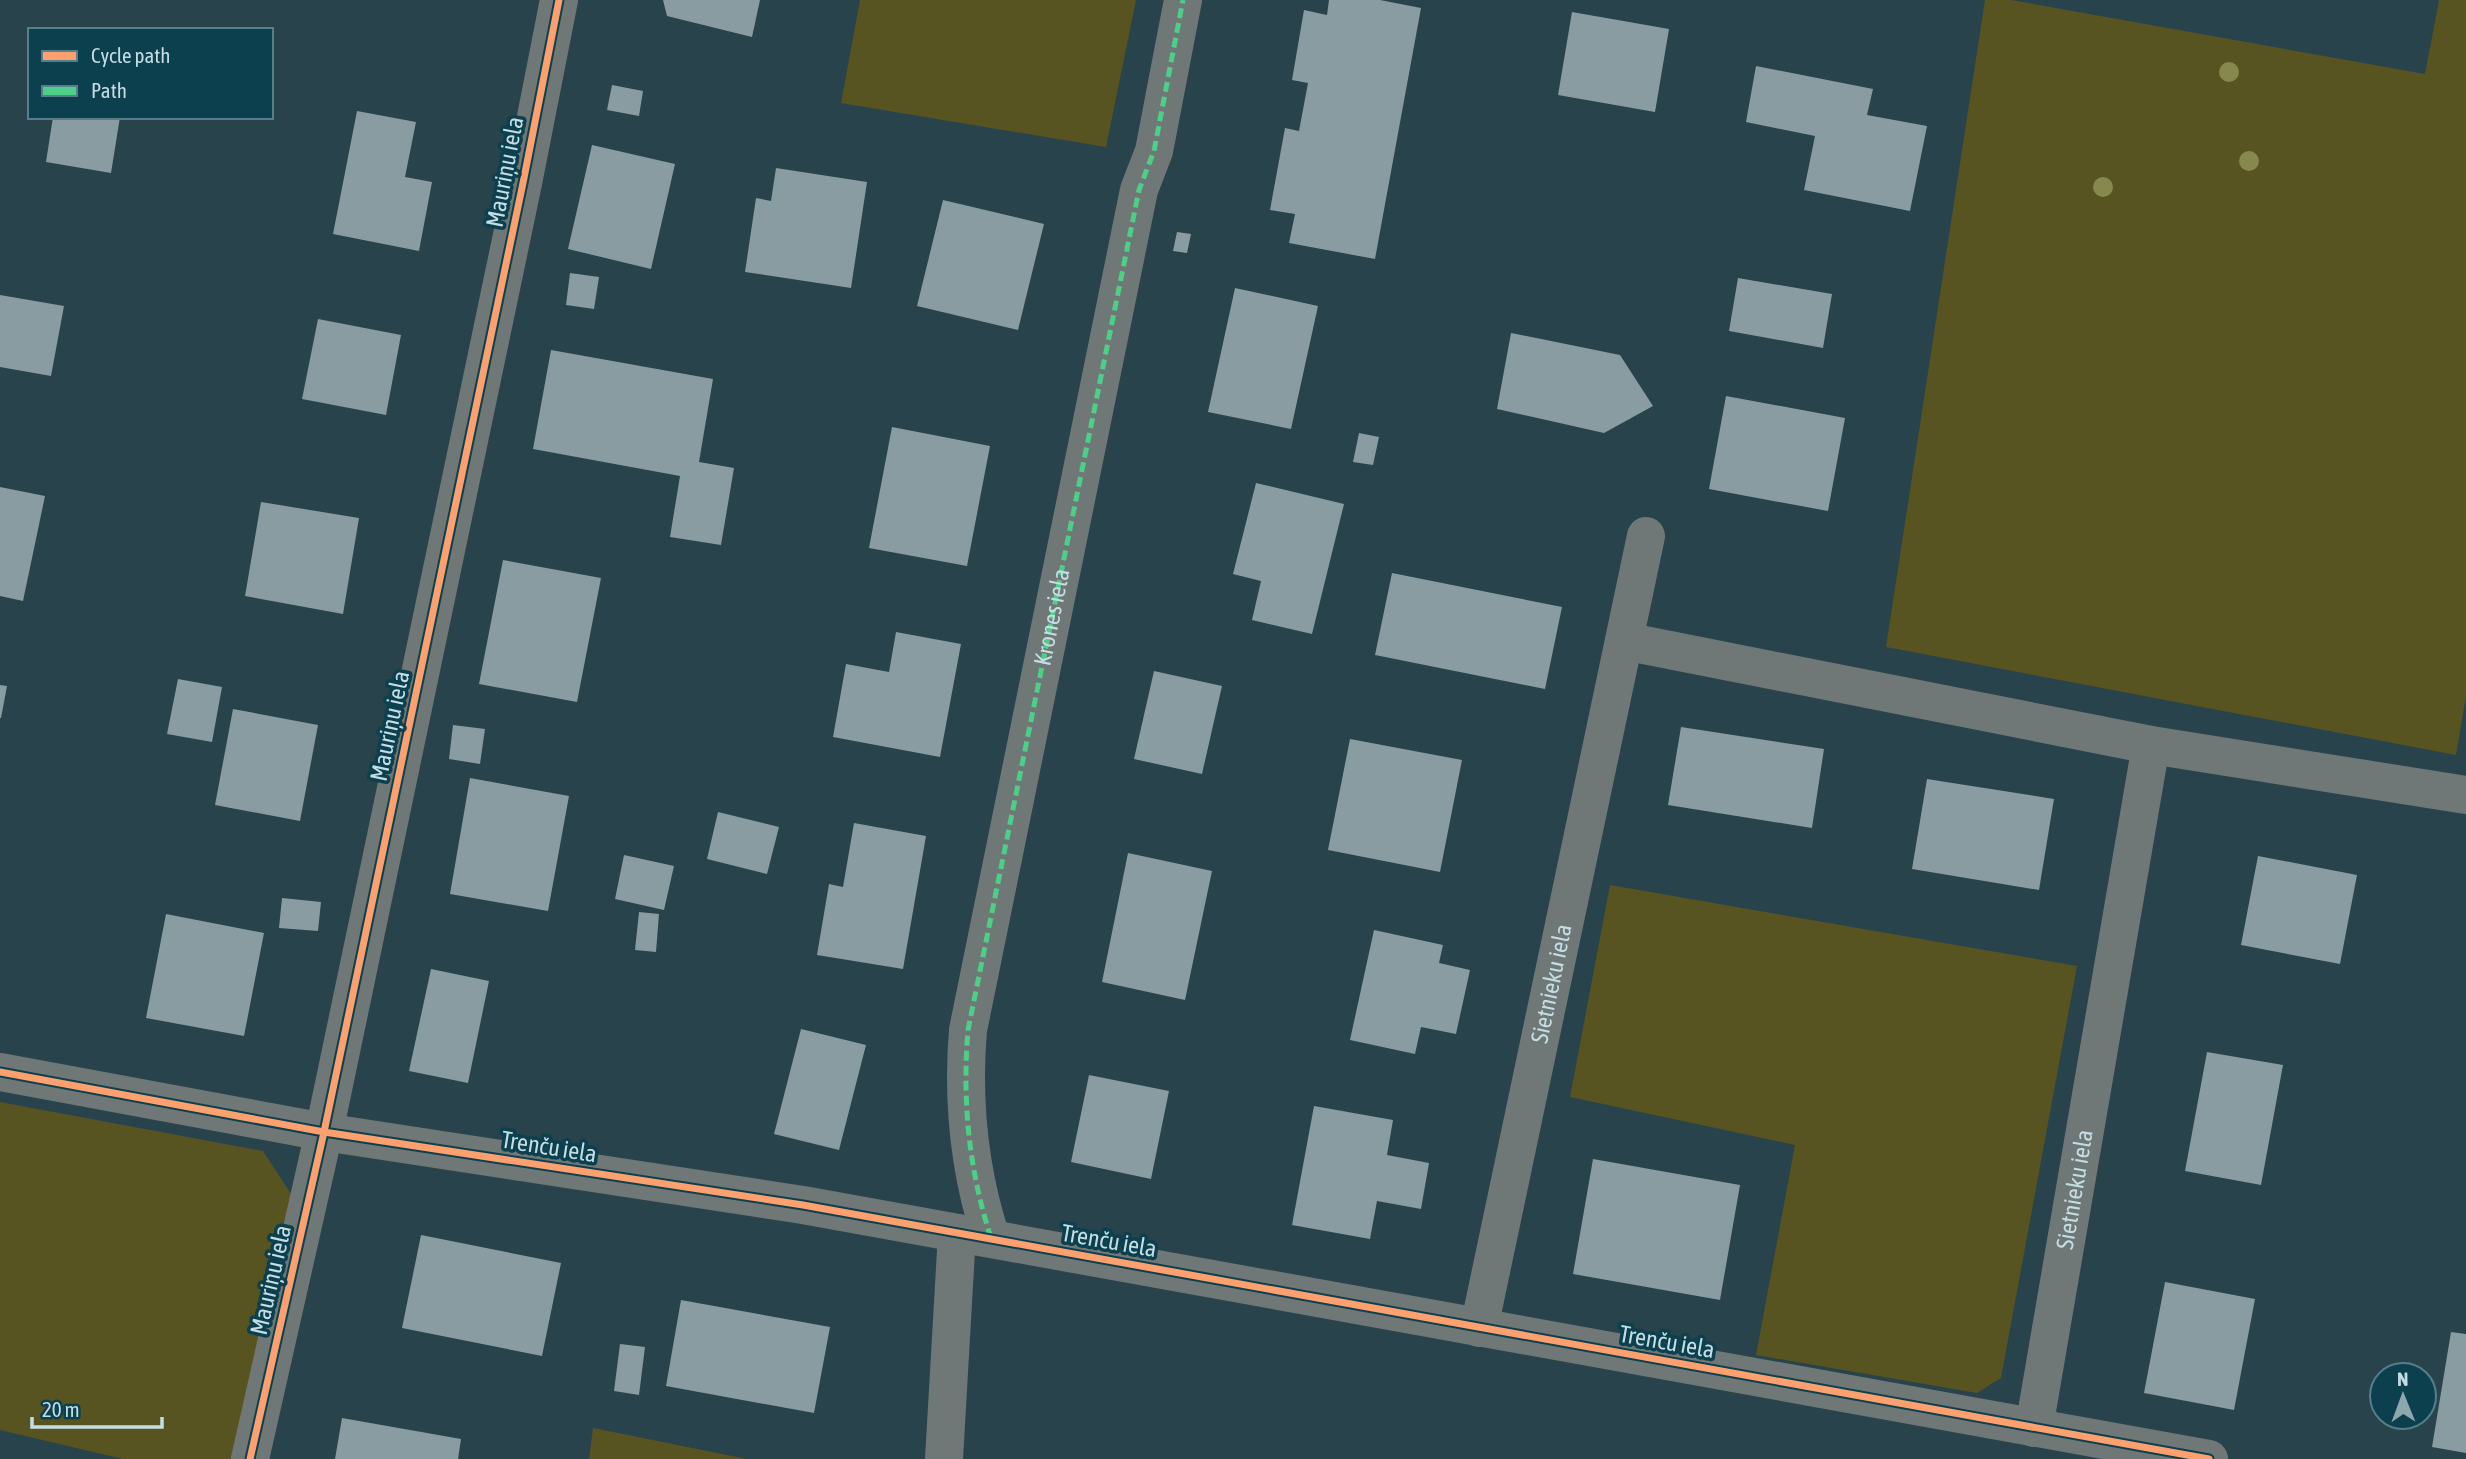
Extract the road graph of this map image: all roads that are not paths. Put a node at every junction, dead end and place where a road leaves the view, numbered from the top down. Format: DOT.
graph roads {
  1 [pos="559,0"];
  2 [pos="1183,0"];
  3 [pos="1646,536"];
  4 [pos="1624,641"];
  5 [pos="2151,745"];
  6 [pos="2466,795"];
  7 [pos="0,1072"];
  8 [pos="324,1132"];
  9 [pos="974,1236"];
  10 [pos="1479,1328"];
  11 [pos="2034,1428"];
  12 [pos="250,1459"];
  13 [pos="944,1459"];
  14 [pos="2209,1459"];
  1 -- 8 [label="street, Mauriņu iela"];
  2 -- 9 [label="street, Krones iela"];
  3 -- 4 [label="street, Sietnieku iela"];
  4 -- 5 [label="street"];
  4 -- 10 [label="street, Sietnieku iela"];
  5 -- 6 [label="street"];
  5 -- 11 [label="street, Sietnieku iela"];
  7 -- 8 [label="street, Trenču iela"];
  8 -- 9 [label="street, Trenču iela"];
  8 -- 12 [label="street, Mauriņu iela"];
  9 -- 10 [label="street, Trenču iela"];
  9 -- 13 [label="street"];
  10 -- 11 [label="street, Trenču iela"];
  11 -- 14 [label="street, Trenču iela"];
}
